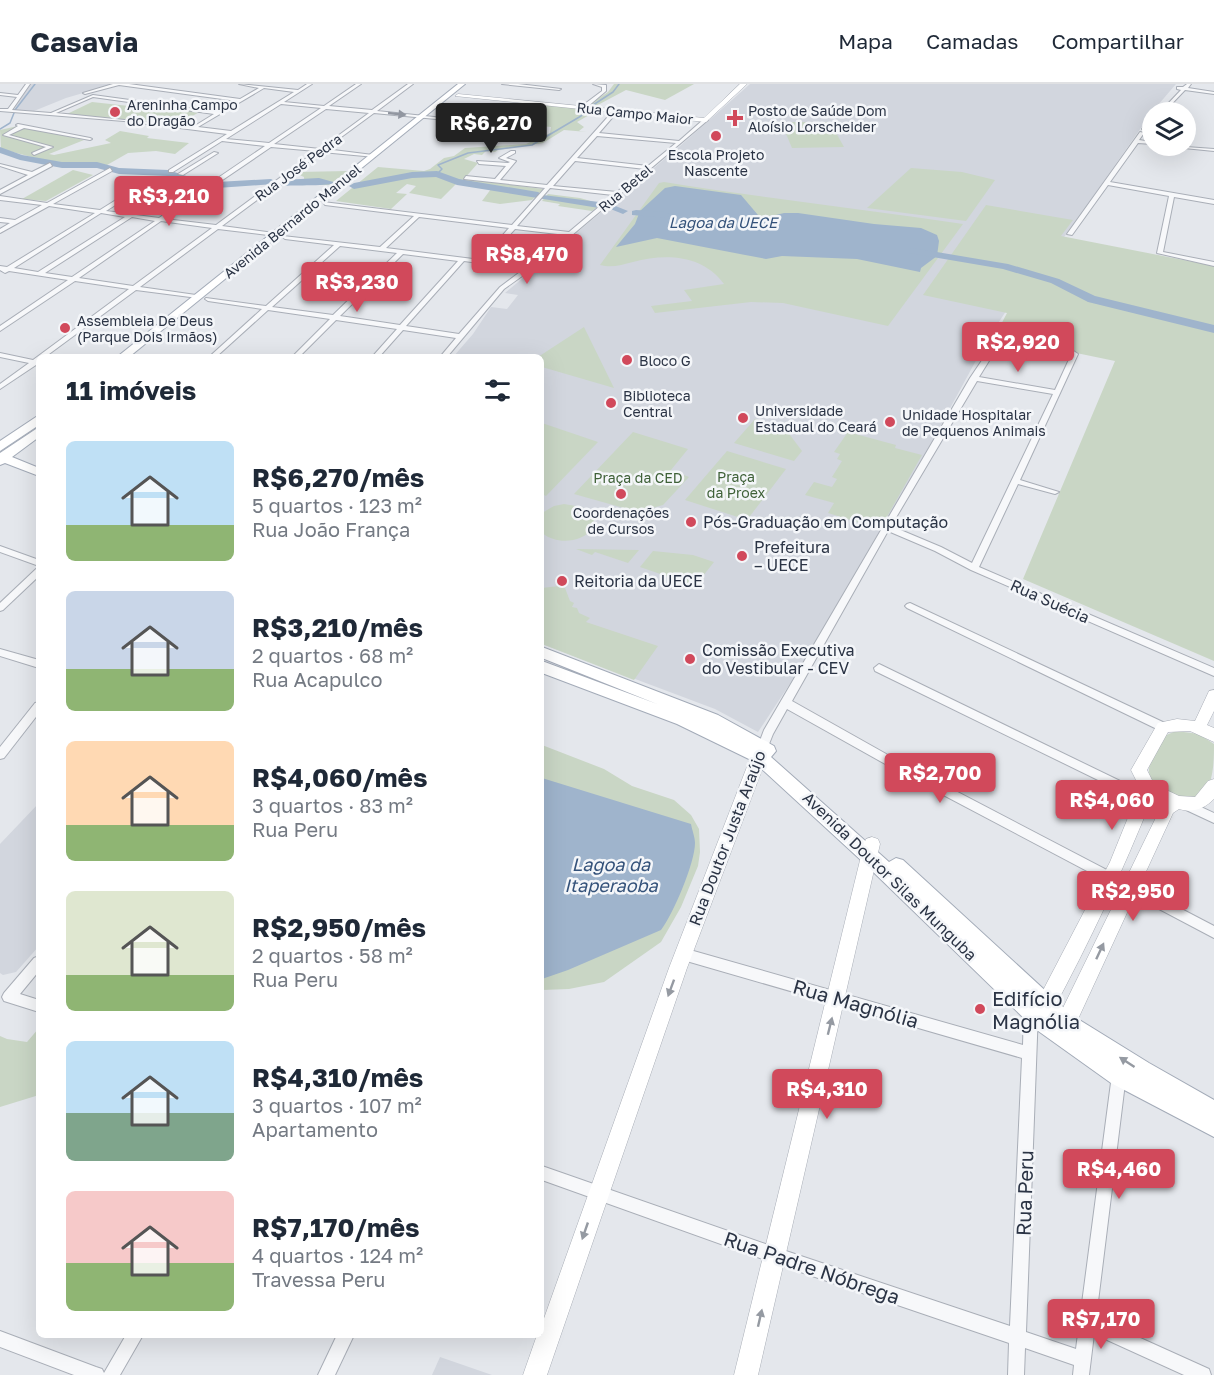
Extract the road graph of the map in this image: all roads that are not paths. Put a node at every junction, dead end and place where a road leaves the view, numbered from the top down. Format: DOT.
graph roads {
  1 [pos="28,84"];
  2 [pos="118,84"];
  3 [pos="241,84"];
  4 [pos="310,84"];
  5 [pos="359,84"];
  6 [pos="411,84"];
  7 [pos="462,84"];
  8 [pos="471,84"];
  9 [pos="504,84"];
  10 [pos="595,84"];
  11 [pos="744,84"];
  12 [pos="1188,84"];
  13 [pos="599,85"];
  14 [pos="1179,86"];
  15 [pos="263,87"];
  16 [pos="559,89"];
  17 [pos="1184,89"];
  18 [pos="298,91"];
  19 [pos="1214,93"];
  20 [pos="0,94"];
  21 [pos="19,96"];
  22 [pos="458,96"];
  23 [pos="72,98"];
  24 [pos="241,100"];
  25 [pos="1165,102"];
  26 [pos="1172,102"];
  27 [pos="281,103"];
  28 [pos="50,106"];
  29 [pos="326,107"];
  30 [pos="584,107"];
  31 [pos="0,110"];
  32 [pos="9,111"];
  33 [pos="616,111"];
  34 [pos="373,112"];
  35 [pos="33,113"];
  36 [pos="218,113"];
  37 [pos="50,114"];
  38 [pos="421,117"];
  39 [pos="431,117"];
  40 [pos="706,120"];
  41 [pos="508,125"];
  42 [pos="22,126"];
  43 [pos="194,128"];
  44 [pos="409,131"];
  45 [pos="1142,132"];
  46 [pos="233,133"];
  47 [pos="596,134"];
  48 [pos="1140,135"];
  49 [pos="90,139"];
  50 [pos="223,140"];
  51 [pos="679,142"];
  52 [pos="270,145"];
  53 [pos="1196,146"];
  54 [pos="1196,148"];
  55 [pos="1214,149"];
  56 [pos="320,150"];
  57 [pos="203,152"];
  58 [pos="513,152"];
  59 [pos="34,154"];
  60 [pos="373,156"];
  61 [pos="572,159"];
  62 [pos="479,162"];
  63 [pos="1,165"];
  64 [pos="50,165"];
  65 [pos="509,165"];
  66 [pos="649,168"];
  67 [pos="110,170"];
  68 [pos="171,171"];
  69 [pos="32,174"];
  70 [pos="181,174"];
  71 [pos="466,178"];
  72 [pos="496,181"];
  73 [pos="1107,183"];
  74 [pos="140,187"];
  75 [pos="548,187"];
  76 [pos="2,190"];
  77 [pos="617,194"];
  78 [pos="1172,195"];
  79 [pos="0,198"];
  80 [pos="157,199"];
  81 [pos="1214,202"];
  82 [pos="324,203"];
  83 [pos="45,205"];
  84 [pos="100,212"];
  85 [pos="418,215"];
  86 [pos="130,216"];
  87 [pos="0,220"];
  88 [pos="159,220"];
  89 [pos="15,222"];
  90 [pos="513,226"];
  91 [pos="216,227"];
  92 [pos="290,227"];
  93 [pos="0,231"];
  94 [pos="570,234"];
  95 [pos="1070,234"];
  96 [pos="338,244"];
  97 [pos="382,249"];
  98 [pos="401,252"];
  99 [pos="463,259"];
  100 [pos="482,262"];
  101 [pos="1214,264"];
  102 [pos="515,266"];
  103 [pos="4,268"];
  104 [pos="530,268"];
  105 [pos="0,273"];
  106 [pos="39,274"];
  107 [pos="73,279"];
  108 [pos="134,288"];
  109 [pos="502,288"];
  110 [pos="196,297"];
  111 [pos="208,299"];
  112 [pos="268,308"];
  113 [pos="334,318"];
  114 [pos="402,327"];
  115 [pos="0,329"];
  116 [pos="459,336"];
  117 [pos="46,354"];
  118 [pos="126,354"];
  119 [pos="140,354"];
  120 [pos="215,354"];
  121 [pos="298,354"];
  122 [pos="378,354"];
  123 [pos="445,354"];
  124 [pos="0,355"];
  125 [pos="36,360"];
  126 [pos="36,361"];
  127 [pos="973,380"];
  128 [pos="0,387"];
  129 [pos="1056,395"];
  130 [pos="36,422"];
  131 [pos="36,433"];
  132 [pos="1,458"];
  133 [pos="36,471"];
  134 [pos="36,477"];
  135 [pos="1015,481"];
  136 [pos="1055,492"];
  137 [pos="887,527"];
  138 [pos="0,549"];
  139 [pos="36,562"];
  140 [pos="974,568"];
  141 [pos="36,574"];
  142 [pos="910,606"];
  143 [pos="0,608"];
  144 [pos="0,652"];
  145 [pos="544,653"];
  146 [pos="36,663"];
  147 [pos="544,668"];
  148 [pos="879,668"];
  149 [pos="1214,672"];
  150 [pos="1214,695"];
  151 [pos="786,703"];
  152 [pos="36,710"];
  153 [pos="1163,727"];
  154 [pos="1199,727"];
  155 [pos="1214,736"];
  156 [pos="761,751"];
  157 [pos="0,755"];
  158 [pos="1214,785"];
  159 [pos="1146,793"];
  160 [pos="1182,804"];
  161 [pos="1214,818"];
  162 [pos="871,850"];
  163 [pos="1111,876"];
  164 [pos="1130,887"];
  165 [pos="1214,932"];
  166 [pos="683,954"];
  167 [pos="1068,964"];
  168 [pos="36,966"];
  169 [pos="1088,976"];
  170 [pos="837,996"];
  171 [pos="36,1005"];
  172 [pos="1038,1008"];
  173 [pos="1066,1023"];
  174 [pos="1029,1053"];
  175 [pos="1119,1075"];
  176 [pos="1214,1112"];
  177 [pos="1214,1126"];
  178 [pos="544,1174"];
  179 [pos="598,1193"];
  180 [pos="774,1255"];
  181 [pos="1087,1322"];
  182 [pos="1018,1337"];
  183 [pos="133,1338"];
  184 [pos="344,1338"];
  185 [pos="0,1339"];
  186 [pos="1082,1367"];
  187 [pos="96,1375"];
  188 [pos="111,1375"];
  189 [pos="326,1375"];
  190 [pos="536,1375"];
  191 [pos="746,1375"];
  192 [pos="1016,1375"];
  193 [pos="1203,1375"];
  1 -- 21 [label="street"];
  2 -- 23 [label="street"];
  2 -- 24 [label="street"];
  3 -- 15 [label="street"];
  4 -- 18 [label="street"];
  5 -- 29 [label="street"];
  6 -- 34 [label="street, Rua José Pedra"];
  7 -- 38 [label="main road, Avenida Bernardo Manuel"];
  8 -- 22 [label="main road, Avenida Bernardo Manuel"];
  9 -- 16 [label="street"];
  10 -- 13 [label="street"];
  11 -- 40 [label="street, Rua Betel"];
  12 -- 17 [label="street"];
  13 -- 30 [label="street"];
  14 -- 17 [label="street"];
  14 -- 25 [label="street"];
  15 -- 18 [label="street"];
  15 -- 24 [label="street"];
  17 -- 19 [label="street"];
  17 -- 26 [label="street"];
  18 -- 27 [label="street"];
  20 -- 21 [label="street"];
  21 -- 32 [label="street"];
  22 -- 30 [label="street, Rua Campo Maior"];
  22 -- 39 [label="main road, Avenida Bernardo Manuel"];
  24 -- 36 [label="street"];
  27 -- 29 [label="street"];
  27 -- 46 [label="street"];
  28 -- 35 [label="street"];
  29 -- 34 [label="street"];
  29 -- 52 [label="street"];
  30 -- 33 [label="street, Rua Campo Maior"];
  31 -- 32 [label="street"];
  32 -- 35 [label="street"];
  33 -- 40 [label="street, Rua Campo Maior"];
  33 -- 47 [label="street"];
  34 -- 38 [label="street, one-way"];
  34 -- 56 [label="street, Rua José Pedra"];
  35 -- 37 [label="street"];
  35 -- 42 [label="street"];
  36 -- 37 [label="street"];
  36 -- 43 [label="street"];
  37 -- 43 [label="street"];
  38 -- 39 [label="street"];
  38 -- 44 [label="main road, Avenida Bernardo Manuel"];
  39 -- 41 [label="street"];
  39 -- 44 [label="main road, Avenida Bernardo Manuel"];
  40 -- 51 [label="street, Rua Betel"];
  42 -- 49 [label="street"];
  42 -- 59 [label="street"];
  43 -- 46 [label="street"];
  44 -- 60 [label="main road, Avenida Bernardo Manuel"];
  44 -- 82 [label="main road, Avenida Bernardo Manuel"];
  45 -- 48 [label="street"];
  46 -- 50 [label="street"];
  47 -- 51 [label="street"];
  47 -- 61 [label="street"];
  48 -- 73 [label="street"];
  50 -- 52 [label="street"];
  50 -- 57 [label="street"];
  51 -- 66 [label="street, Rua Betel"];
  52 -- 56 [label="street"];
  52 -- 88 [label="street"];
  53 -- 55 [label="street"];
  54 -- 55 [label="street"];
  56 -- 60 [label="street"];
  56 -- 91 [label="street, Rua José Pedra"];
  57 -- 68 [label="street"];
  57 -- 70 [label="street"];
  58 -- 65 [label="street"];
  60 -- 92 [label="main road, Avenida Bernardo Manuel"];
  61 -- 66 [label="street"];
  61 -- 75 [label="street"];
  62 -- 65 [label="street"];
  63 -- 69 [label="street"];
  64 -- 69 [label="street"];
  65 -- 72 [label="street"];
  66 -- 77 [label="street, Rua Betel"];
  67 -- 83 [label="street"];
  69 -- 76 [label="street"];
  71 -- 72 [label="street"];
  72 -- 75 [label="street"];
  73 -- 78 [label="street"];
  73 -- 95 [label="street"];
  74 -- 84 [label="street"];
  75 -- 77 [label="street"];
  75 -- 90 [label="street"];
  77 -- 94 [label="street, Rua Betel"];
  78 -- 81 [label="street"];
  78 -- 101 [label="street"];
  79 -- 83 [label="street"];
  80 -- 86 [label="street"];
  82 -- 85 [label="street"];
  82 -- 92 [label="main road, Avenida Bernardo Manuel"];
  83 -- 84 [label="street"];
  83 -- 89 [label="street"];
  84 -- 86 [label="street"];
  84 -- 103 [label="street"];
  85 -- 90 [label="street"];
  85 -- 97 [label="street"];
  86 -- 88 [label="street"];
  86 -- 106 [label="street"];
  87 -- 89 [label="street"];
  88 -- 91 [label="street"];
  88 -- 107 [label="street"];
  89 -- 93 [label="street"];
  90 -- 94 [label="street"];
  90 -- 100 [label="street"];
  91 -- 92 [label="street"];
  91 -- 108 [label="street, Rua José Pedra"];
  92 -- 96 [label="street"];
  92 -- 110 [label="main road, Avenida Bernardo Manuel"];
  92 -- 111 [label="main road, Avenida Bernardo Manuel"];
  94 -- 104 [label="street, Rua Betel"];
  96 -- 97 [label="street"];
  96 -- 112 [label="street"];
  97 -- 98 [label="street"];
  98 -- 99 [label="street"];
  98 -- 113 [label="street"];
  99 -- 100 [label="street"];
  99 -- 114 [label="street"];
  100 -- 102 [label="street"];
  102 -- 104 [label="street"];
  102 -- 109 [label="street, Rua Betel"];
  103 -- 105 [label="street"];
  103 -- 106 [label="street"];
  104 -- 109 [label="street, Rua Betel"];
  106 -- 107 [label="street"];
  107 -- 108 [label="street"];
  107 -- 115 [label="street"];
  108 -- 110 [label="street"];
  108 -- 117 [label="street, Rua José Pedra"];
  109 -- 116 [label="street, Rua Betel"];
  110 -- 118 [label="main road, Avenida Bernardo Manuel"];
  111 -- 112 [label="street"];
  111 -- 119 [label="main road, Avenida Bernardo Manuel"];
  112 -- 113 [label="street"];
  112 -- 120 [label="street"];
  113 -- 114 [label="street"];
  113 -- 121 [label="street"];
  114 -- 116 [label="street"];
  114 -- 122 [label="street"];
  116 -- 123 [label="street, Rua Betel"];
  124 -- 125 [label="street"];
  126 -- 128 [label="street, Rua José Pedra"];
  127 -- 129 [label="street"];
  127 -- 129 [label="street, Rua Doutor Justa Araújo"];
  127 -- 137 [label="street, Rua Doutor Justa Araújo"];
  129 -- 135 [label="street"];
  130 -- 132 [label="main road"];
  131 -- 132 [label="main road"];
  132 -- 133 [label="main road"];
  132 -- 134 [label="main road"];
  135 -- 136 [label="street"];
  135 -- 140 [label="street"];
  137 -- 140 [label="street, Rua Suécia"];
  137 -- 151 [label="street, Rua Doutor Justa Araújo"];
  138 -- 139 [label="street"];
  140 -- 149 [label="street, Rua Suécia"];
  141 -- 143 [label="street"];
  142 -- 153 [label="street"];
  144 -- 146 [label="street"];
  145 -- 156 [label="main road, Avenida Doutor Silas Munguba"];
  147 -- 156 [label="main road, Avenida Doutor Silas Munguba"];
  148 -- 159 [label="street"];
  150 -- 154 [label="street"];
  151 -- 156 [label="street, Rua Doutor Justa Araújo"];
  151 -- 163 [label="street"];
  152 -- 157 [label="street"];
  153 -- 154 [label="street"];
  153 -- 159 [label="street"];
  154 -- 155 [label="street"];
  156 -- 162 [label="main road, Avenida Doutor Silas Munguba"];
  156 -- 166 [label="street, Rua Doutor Justa Araújo"];
  158 -- 160 [label="street"];
  159 -- 160 [label="street"];
  159 -- 163 [label="street, Rua Peru"];
  160 -- 161 [label="street"];
  160 -- 164 [label="street"];
  162 -- 170 [label="street"];
  162 -- 172 [label="main road, Avenida Doutor Silas Munguba"];
  163 -- 164 [label="street"];
  163 -- 167 [label="street, Rua Peru"];
  164 -- 165 [label="street"];
  169 -- 164 [label="street, one-way"];
  166 -- 170 [label="street, Rua Magnólia"];
  166 -- 179 [label="street, Rua Doutor Justa Araújo, one-way"];
  167 -- 169 [label="street"];
  167 -- 172 [label="street, Rua Peru"];
  168 -- 171 [label="street"];
  169 -- 173 [label="street"];
  170 -- 174 [label="street, Rua Magnólia"];
  180 -- 170 [label="street, one-way"];
  172 -- 173 [label="main road, Avenida Doutor Silas Munguba"];
  172 -- 174 [label="street, Rua Peru"];
  172 -- 175 [label="main road, Avenida Doutor Silas Munguba"];
  176 -- 173 [label="main road, Avenida Doutor Silas Munguba, one-way"];
  174 -- 182 [label="street, Rua Peru"];
  175 -- 177 [label="main road, Avenida Doutor Silas Munguba"];
  175 -- 181 [label="street"];
  178 -- 179 [label="street, Rua Padre Nóbrega"];
  179 -- 180 [label="street, Rua Padre Nóbrega"];
  179 -- 190 [label="street, Rua Doutor Justa Araújo, one-way"];
  180 -- 182 [label="street, Rua Padre Nóbrega"];
  191 -- 180 [label="street, one-way"];
  181 -- 186 [label="street"];
  181 -- 193 [label="street"];
  182 -- 186 [label="street, Rua Padre Nóbrega"];
  182 -- 192 [label="street, Rua Peru"];
  183 -- 188 [label="street"];
  184 -- 189 [label="street"];
  185 -- 187 [label="street"];
}
